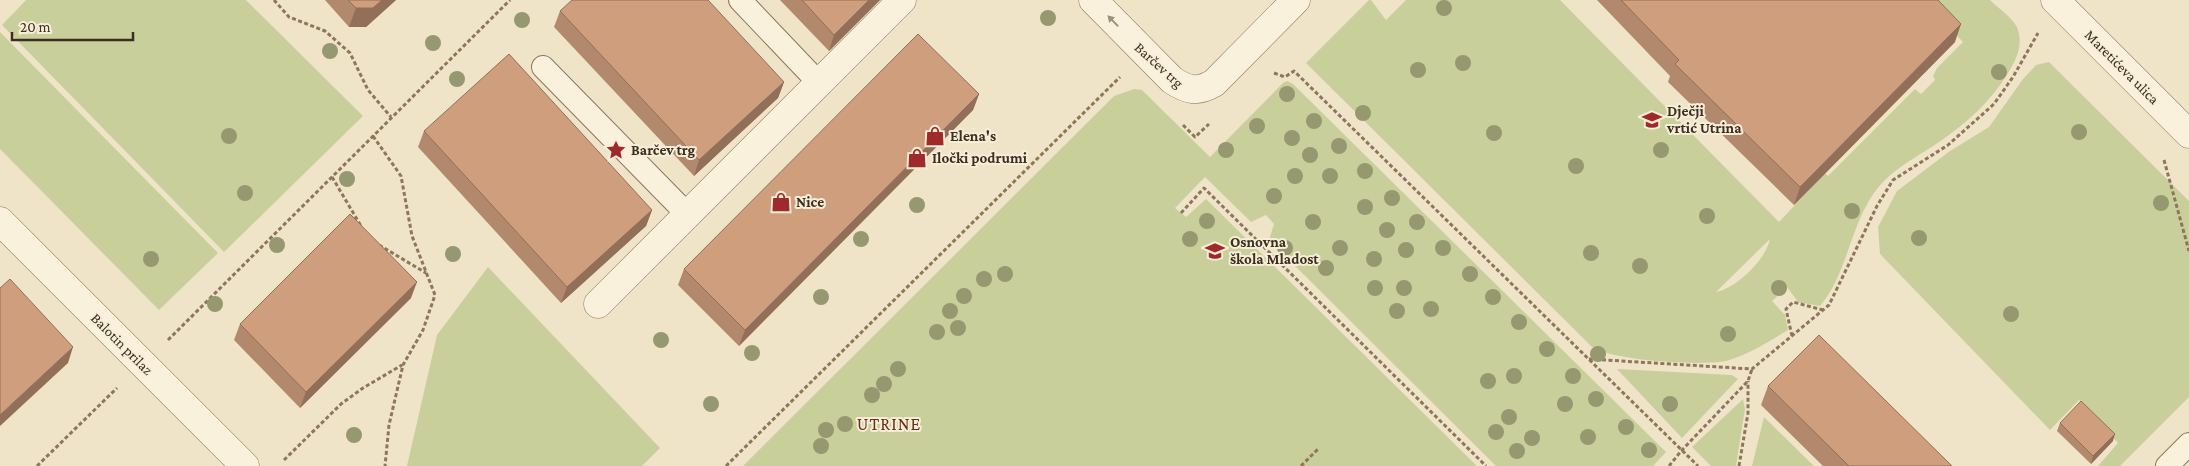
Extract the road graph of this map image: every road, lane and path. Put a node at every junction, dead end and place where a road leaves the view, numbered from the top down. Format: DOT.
graph roads {
  1 [pos="274,0"];
  2 [pos="510,0"];
  3 [pos="740,0"];
  4 [pos="902,0"];
  5 [pos="1093,0"];
  6 [pos="1296,0"];
  7 [pos="2056,0"];
  8 [pos="2038,33"];
  9 [pos="543,67"];
  10 [pos="1127,70"];
  11 [pos="1294,71"];
  12 [pos="820,84"];
  13 [pos="391,117"];
  14 [pos="2189,134"];
  15 [pos="372,136"];
  16 [pos="2164,160"];
  17 [pos="332,177"];
  18 [pos="1181,213"];
  19 [pos="687,214"];
  20 [pos="0,221"];
  21 [pos="363,229"];
  22 [pos="376,244"];
  23 [pos="2189,251"];
  24 [pos="426,273"];
  25 [pos="598,304"];
  26 [pos="1823,310"];
  27 [pos="1792,336"];
  28 [pos="166,342"];
  29 [pos="1589,359"];
  30 [pos="403,364"];
  31 [pos="1752,369"];
  32 [pos="1748,381"];
  33 [pos="120,386"];
  34 [pos="2189,444"];
  35 [pos="1318,449"];
  36 [pos="1682,450"];
  37 [pos="284,460"];
  38 [pos="37,466"];
  39 [pos="245,466"];
  40 [pos="385,466"];
  41 [pos="726,466"];
  42 [pos="1301,466"];
  43 [pos="1486,466"];
  44 [pos="1670,466"];
  45 [pos="1698,466"];
  46 [pos="1739,466"];
  47 [pos="2167,466"];
  1 -- 13 [label="path"];
  2 -- 13 [label="path"];
  3 -- 12 [label="lane"];
  4 -- 12 [label="street"];
  6 -- 5 [label="street, Barčev trg, one-way"];
  7 -- 14 [label="street, Maretićeva ulica"];
  8 -- 26 [label="path"];
  9 -- 19 [label="lane"];
  10 -- 41 [label="path"];
  11 -- 29 [label="path"];
  12 -- 19 [label="street"];
  13 -- 15 [label="path"];
  15 -- 17 [label="path"];
  15 -- 24 [label="path"];
  16 -- 23 [label="path"];
  17 -- 21 [label="path"];
  17 -- 28 [label="path"];
  18 -- 43 [label="path"];
  19 -- 25 [label="street"];
  20 -- 39 [label="street, Balotin prilaz"];
  22 -- 24 [label="path"];
  24 -- 30 [label="path"];
  26 -- 27 [label="path"];
  26 -- 27 [label="path"];
  27 -- 31 [label="path"];
  29 -- 31 [label="path"];
  29 -- 36 [label="path"];
  30 -- 37 [label="path"];
  30 -- 40 [label="path"];
  31 -- 32 [label="path"];
  32 -- 36 [label="path"];
  32 -- 46 [label="path"];
  33 -- 38 [label="path"];
  34 -- 47 [label="lane"];
  35 -- 42 [label="path"];
  36 -- 44 [label="path"];
  36 -- 45 [label="path"];
}
